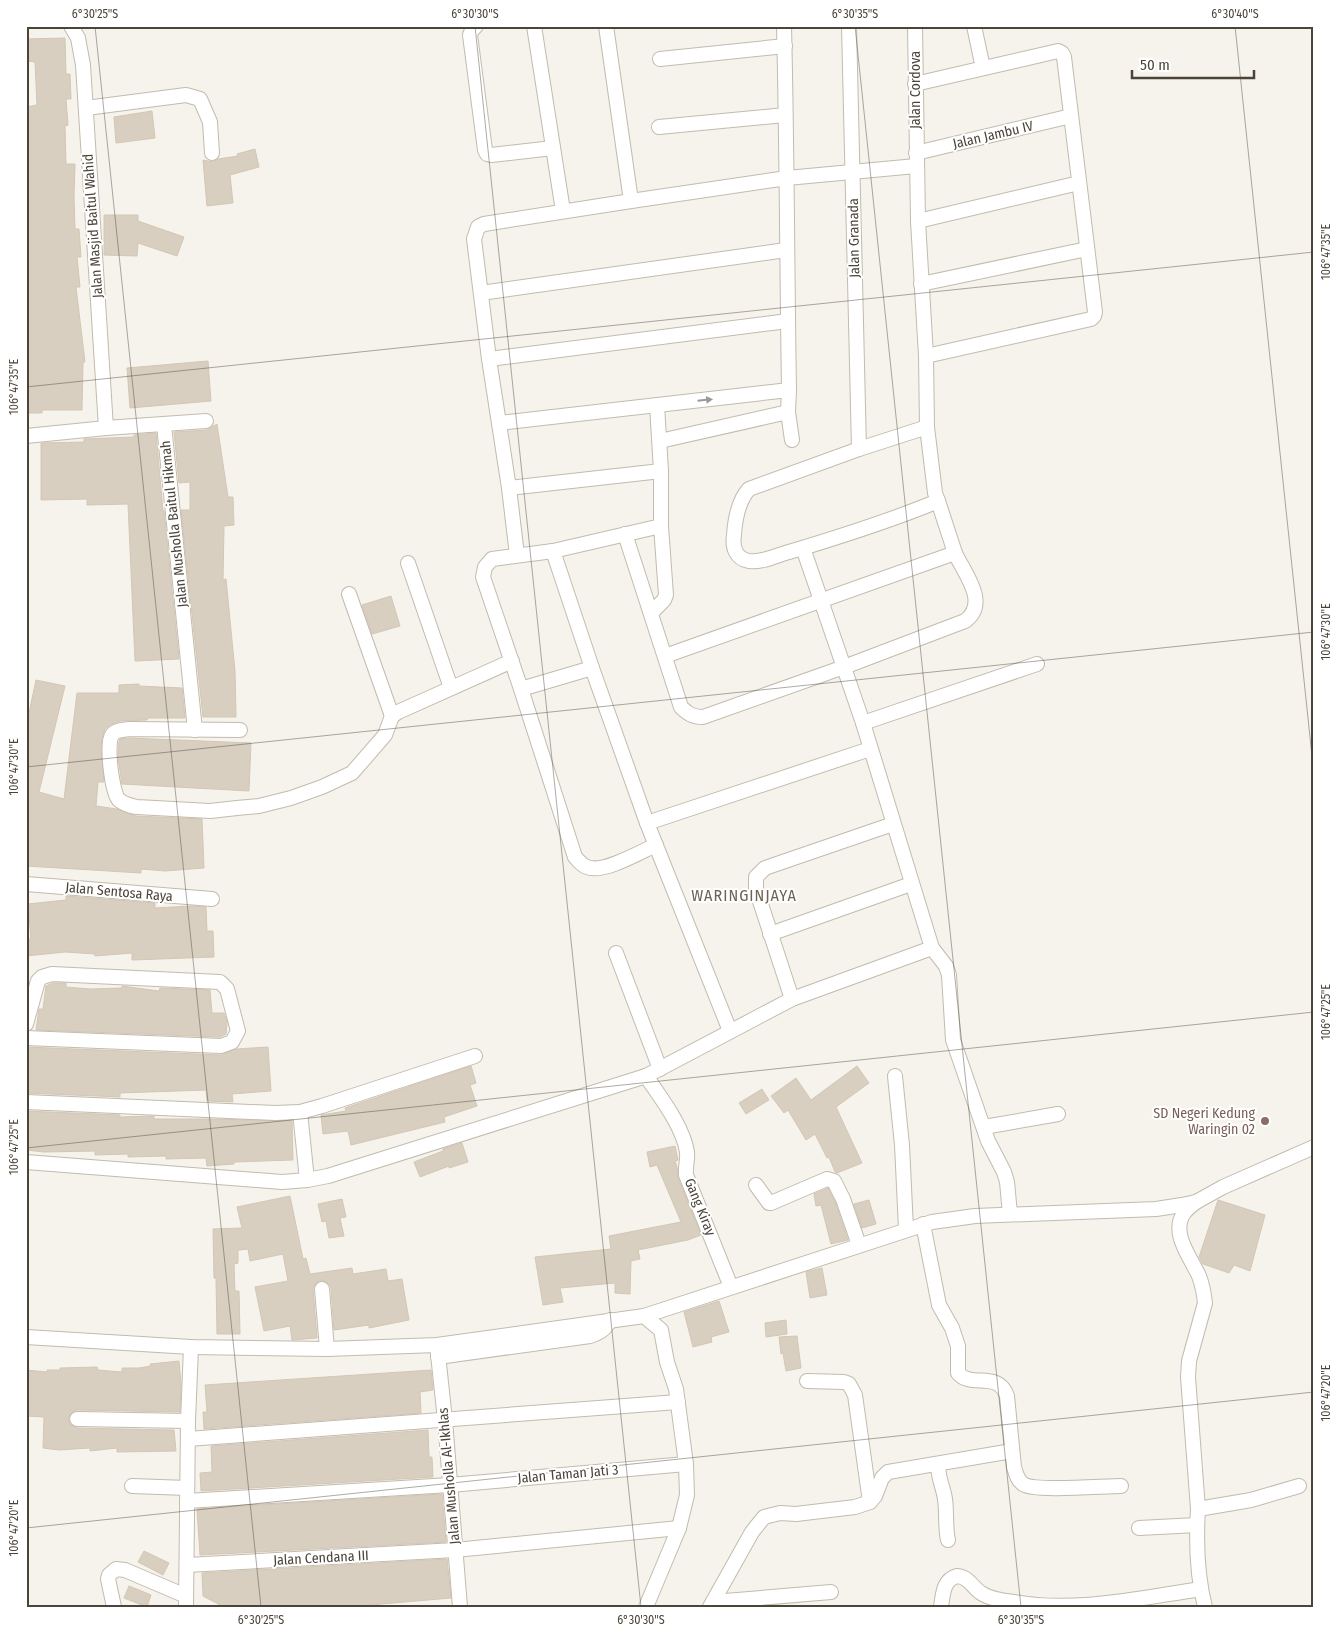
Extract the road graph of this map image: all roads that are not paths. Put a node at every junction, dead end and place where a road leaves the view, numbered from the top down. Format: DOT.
graph roads {
  1 [pos="71,26"];
  2 [pos="476,26"];
  3 [pos="534,26"];
  4 [pos="606,26"];
  5 [pos="784,26"];
  6 [pos="849,26"];
  7 [pos="915,26"];
  8 [pos="974,26"];
  9 [pos="785,46"];
  10 [pos="660,59"];
  11 [pos="983,68"];
  12 [pos="915,84"];
  13 [pos="86,108"];
  14 [pos="785,115"];
  15 [pos="1071,116"];
  16 [pos="659,127"];
  17 [pos="553,148"];
  18 [pos="212,153"];
  19 [pos="916,160"];
  20 [pos="852,172"];
  21 [pos="787,178"];
  22 [pos="1079,183"];
  23 [pos="630,201"];
  24 [pos="563,211"];
  25 [pos="918,221"];
  26 [pos="1087,249"];
  27 [pos="786,250"];
  28 [pos="921,284"];
  29 [pos="481,293"];
  30 [pos="788,321"];
  31 [pos="926,356"];
  32 [pos="489,359"];
  33 [pos="790,390"];
  34 [pos="657,405"];
  35 [pos="788,412"];
  36 [pos="206,421"];
  37 [pos="499,423"];
  38 [pos="164,425"];
  39 [pos="106,428"];
  40 [pos="927,428"];
  41 [pos="26,436"];
  42 [pos="792,440"];
  43 [pos="660,441"];
  44 [pos="859,449"];
  45 [pos="661,471"];
  46 [pos="509,488"];
  47 [pos="938,501"];
  48 [pos="660,526"];
  49 [pos="625,534"];
  50 [pos="803,548"];
  51 [pos="553,551"];
  52 [pos="955,553"];
  53 [pos="517,555"];
  54 [pos="408,562"];
  55 [pos="349,594"];
  56 [pos="822,602"];
  57 [pos="651,613"];
  58 [pos="665,656"];
  59 [pos="512,661"];
  60 [pos="1038,664"];
  61 [pos="592,668"];
  62 [pos="844,668"];
  63 [pos="451,688"];
  64 [pos="521,688"];
  65 [pos="392,716"];
  66 [pos="863,723"];
  67 [pos="195,730"];
  68 [pos="240,730"];
  69 [pos="870,748"];
  70 [pos="647,823"];
  71 [pos="893,824"];
  72 [pos="656,845"];
  73 [pos="26,884"];
  74 [pos="911,884"];
  75 [pos="212,899"];
  76 [pos="770,934"];
  77 [pos="932,948"];
  78 [pos="616,953"];
  79 [pos="792,999"];
  80 [pos="26,1024"];
  81 [pos="730,1031"];
  82 [pos="26,1038"];
  83 [pos="475,1056"];
  84 [pos="660,1069"];
  85 [pos="646,1076"];
  86 [pos="895,1076"];
  87 [pos="26,1102"];
  88 [pos="300,1112"];
  89 [pos="1058,1114"];
  90 [pos="984,1126"];
  91 [pos="1314,1147"];
  92 [pos="26,1162"];
  93 [pos="307,1180"];
  94 [pos="756,1185"];
  95 [pos="1196,1202"];
  96 [pos="1010,1214"];
  97 [pos="923,1224"];
  98 [pos="906,1229"];
  99 [pos="859,1245"];
  100 [pos="731,1287"];
  101 [pos="322,1289"];
  102 [pos="644,1316"];
  103 [pos="26,1338"];
  104 [pos="192,1348"];
  105 [pos="327,1349"];
  106 [pos="437,1351"];
  107 [pos="806,1380"];
  108 [pos="678,1402"];
  109 [pos="78,1419"];
  110 [pos="444,1420"];
  111 [pos="188,1421"];
  112 [pos="188,1439"];
  113 [pos="1012,1451"];
  114 [pos="686,1464"];
  115 [pos="938,1464"];
  116 [pos="450,1485"];
  117 [pos="132,1486"];
  118 [pos="1121,1486"];
  119 [pos="1299,1486"];
  120 [pos="187,1495"];
  121 [pos="870,1502"];
  122 [pos="1198,1508"];
  123 [pos="1197,1525"];
  124 [pos="679,1528"];
  125 [pos="1139,1528"];
  126 [pos="948,1540"];
  127 [pos="455,1550"];
  128 [pos="187,1565"];
  129 [pos="1201,1589"];
  130 [pos="832,1592"];
  131 [pos="186,1601"];
  132 [pos="712,1604"];
  133 [pos="114,1607"];
  134 [pos="460,1607"];
  135 [pos="646,1607"];
  136 [pos="942,1607"];
  137 [pos="1205,1607"];
  1 -- 13 [label="street, Jalan Masjid Baitul Wahid"];
  2 -- 17 [label="street"];
  3 -- 17 [label="street"];
  4 -- 23 [label="street"];
  5 -- 9 [label="street"];
  6 -- 20 [label="street, Jalan Granada"];
  7 -- 12 [label="street, Jalan Cordova"];
  8 -- 11 [label="street"];
  9 -- 10 [label="street"];
  9 -- 14 [label="street"];
  11 -- 12 [label="street"];
  11 -- 15 [label="street"];
  12 -- 19 [label="street, Jalan Cordova"];
  13 -- 18 [label="street"];
  13 -- 39 [label="street, Jalan Masjid Baitul Wahid"];
  14 -- 16 [label="street"];
  14 -- 21 [label="street"];
  15 -- 19 [label="street, Jalan Jambu IV"];
  15 -- 22 [label="street"];
  17 -- 24 [label="street"];
  19 -- 20 [label="street, Jalan Jambu IV"];
  19 -- 25 [label="street, Jalan Cordova"];
  20 -- 21 [label="street, Jalan Jambu IV"];
  20 -- 44 [label="street, Jalan Granada"];
  21 -- 23 [label="street, Jalan Jambu IV"];
  21 -- 27 [label="street"];
  22 -- 25 [label="street"];
  22 -- 26 [label="street"];
  23 -- 24 [label="street, Jalan Jambu IV"];
  24 -- 29 [label="street, Jalan Jambu IV"];
  25 -- 28 [label="street, Jalan Cordova"];
  26 -- 28 [label="street"];
  26 -- 31 [label="street"];
  27 -- 29 [label="street"];
  27 -- 30 [label="street"];
  28 -- 31 [label="street, Jalan Cordova"];
  29 -- 32 [label="street"];
  30 -- 32 [label="street"];
  30 -- 33 [label="street"];
  31 -- 40 [label="street, Jalan Cordova"];
  32 -- 37 [label="street"];
  34 -- 33 [label="street, one-way"];
  33 -- 35 [label="street"];
  34 -- 37 [label="street"];
  34 -- 43 [label="street"];
  35 -- 42 [label="street"];
  35 -- 43 [label="street"];
  36 -- 38 [label="street"];
  37 -- 46 [label="street"];
  38 -- 39 [label="street, Jalan Musholla Baitul Hikmah"];
  38 -- 67 [label="street, Jalan Musholla Baitul Hikmah"];
  39 -- 41 [label="street, Jalan Musholla Baitul Hikmah"];
  40 -- 44 [label="street"];
  40 -- 47 [label="street, Jalan Cordova"];
  43 -- 45 [label="street"];
  44 -- 50 [label="street"];
  45 -- 46 [label="street"];
  45 -- 48 [label="street"];
  46 -- 53 [label="street"];
  47 -- 50 [label="street"];
  47 -- 52 [label="street, Jalan Cordova"];
  48 -- 49 [label="street"];
  48 -- 57 [label="street"];
  49 -- 51 [label="street"];
  49 -- 57 [label="street"];
  50 -- 56 [label="street"];
  51 -- 53 [label="street"];
  51 -- 61 [label="street"];
  52 -- 56 [label="street"];
  52 -- 62 [label="street, Jalan Cordova"];
  53 -- 59 [label="street"];
  54 -- 63 [label="street"];
  55 -- 65 [label="street"];
  56 -- 58 [label="street"];
  56 -- 62 [label="street"];
  57 -- 58 [label="street"];
  58 -- 62 [label="street"];
  59 -- 63 [label="street"];
  59 -- 64 [label="street"];
  60 -- 66 [label="street"];
  61 -- 64 [label="street"];
  61 -- 70 [label="street"];
  62 -- 66 [label="street"];
  63 -- 65 [label="street"];
  64 -- 72 [label="street"];
  65 -- 67 [label="street"];
  66 -- 69 [label="street"];
  67 -- 68 [label="street"];
  69 -- 70 [label="street"];
  69 -- 71 [label="street"];
  70 -- 72 [label="street"];
  71 -- 74 [label="street"];
  71 -- 76 [label="street"];
  72 -- 81 [label="street"];
  73 -- 75 [label="street, Jalan Sentosa Raya"];
  74 -- 76 [label="street"];
  74 -- 77 [label="street"];
  76 -- 79 [label="street"];
  77 -- 79 [label="street"];
  77 -- 90 [label="street"];
  78 -- 84 [label="street"];
  79 -- 81 [label="street"];
  80 -- 82 [label="street"];
  81 -- 84 [label="street"];
  83 -- 88 [label="street"];
  84 -- 85 [label="street"];
  85 -- 93 [label="street"];
  85 -- 100 [label="street, Gang Kiray"];
  86 -- 98 [label="street"];
  87 -- 88 [label="street"];
  88 -- 93 [label="street"];
  89 -- 90 [label="street"];
  90 -- 96 [label="street"];
  91 -- 95 [label="street"];
  92 -- 93 [label="street"];
  94 -- 99 [label="street"];
  95 -- 96 [label="street"];
  95 -- 122 [label="street"];
  96 -- 97 [label="street"];
  97 -- 98 [label="street"];
  97 -- 113 [label="street"];
  98 -- 99 [label="street"];
  99 -- 100 [label="street"];
  100 -- 102 [label="street"];
  101 -- 105 [label="street"];
  102 -- 106 [label="street"];
  102 -- 108 [label="street"];
  103 -- 104 [label="street"];
  104 -- 105 [label="street"];
  104 -- 111 [label="street"];
  105 -- 106 [label="street"];
  106 -- 110 [label="street, Jalan Musholla Al-Ikhlas"];
  107 -- 121 [label="street"];
  108 -- 110 [label="street"];
  108 -- 114 [label="street"];
  109 -- 111 [label="street"];
  110 -- 112 [label="street"];
  110 -- 116 [label="street, Jalan Musholla Al-Ikhlas"];
  111 -- 112 [label="street"];
  112 -- 120 [label="street"];
  113 -- 115 [label="street"];
  113 -- 118 [label="street"];
  114 -- 116 [label="street, Jalan Taman Jati 3"];
  114 -- 124 [label="street"];
  115 -- 121 [label="street"];
  115 -- 126 [label="street"];
  116 -- 120 [label="street, Jalan Taman Jati 3"];
  116 -- 127 [label="street, Jalan Musholla Al-Ikhlas"];
  117 -- 120 [label="street, Jalan Taman Jati 3"];
  119 -- 122 [label="street"];
  120 -- 128 [label="street"];
  121 -- 132 [label="street"];
  122 -- 123 [label="street"];
  123 -- 125 [label="street"];
  123 -- 129 [label="street"];
  124 -- 127 [label="street, Jalan Cendana III"];
  124 -- 135 [label="street"];
  127 -- 128 [label="street, Jalan Cendana III"];
  127 -- 134 [label="street, Jalan Musholla Al-Ikhlas"];
  128 -- 131 [label="street"];
  129 -- 136 [label="street"];
  129 -- 137 [label="street"];
  130 -- 132 [label="street"];
  131 -- 133 [label="street"];
}
